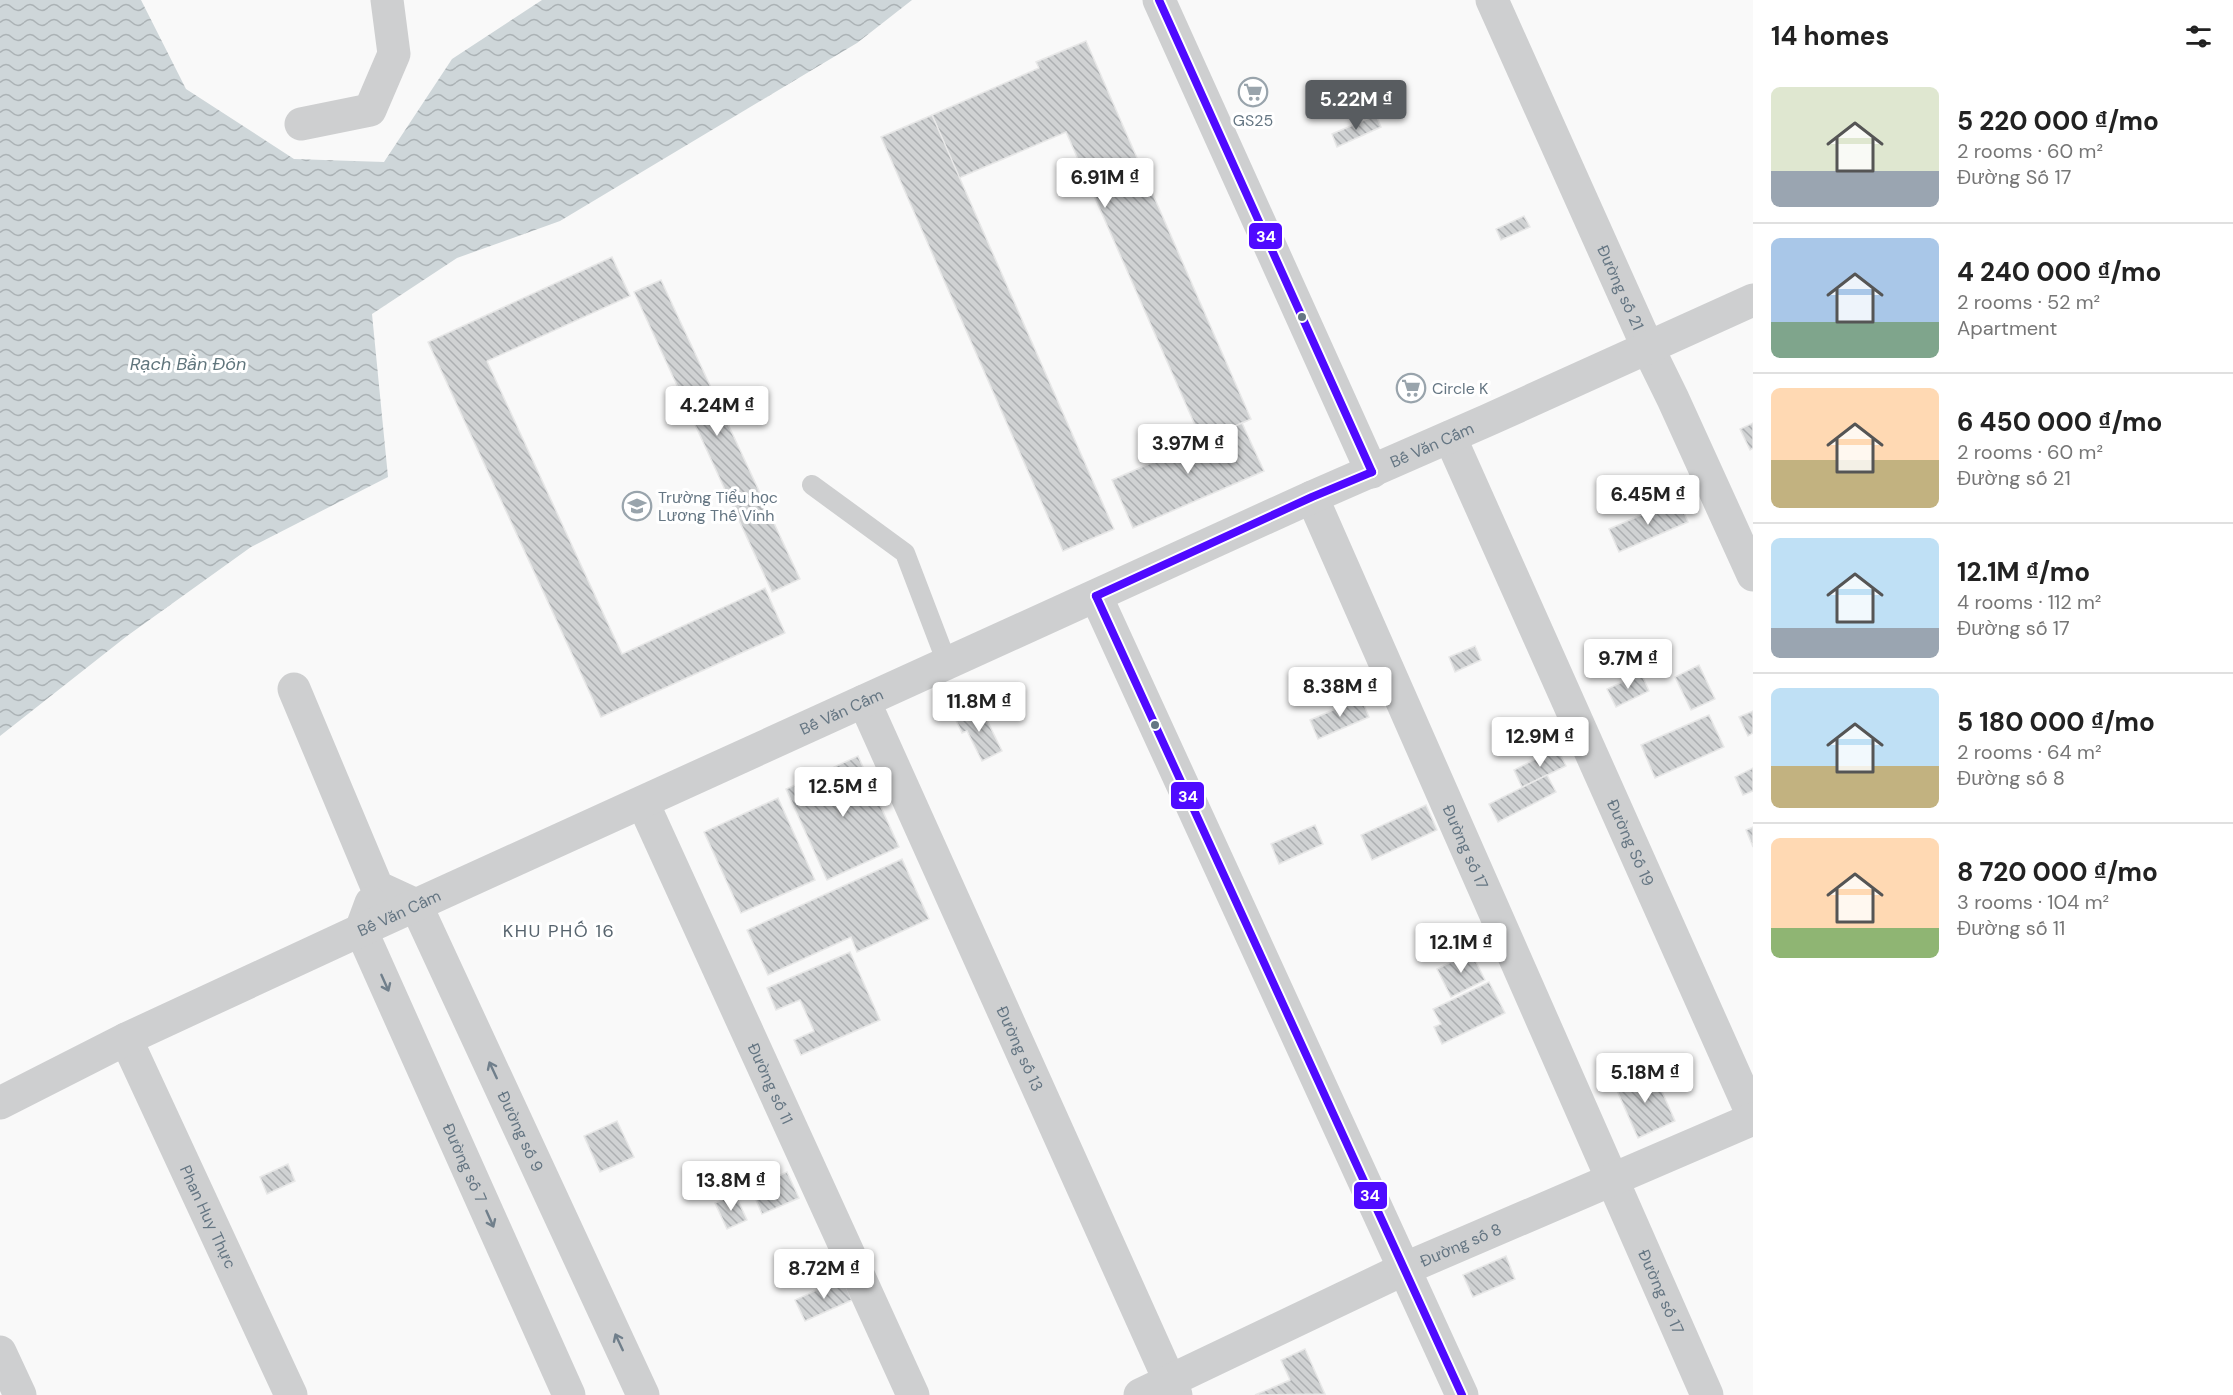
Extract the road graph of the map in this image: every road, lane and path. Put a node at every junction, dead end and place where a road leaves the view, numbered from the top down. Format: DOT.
graph roads {
  1 [pos="387,0"];
  2 [pos="1159,0"];
  3 [pos="1492,0"];
  4 [pos="302,124"];
  5 [pos="1753,300"];
  6 [pos="1647,348"];
  7 [pos="1450,437"];
  8 [pos="1372,472"];
  9 [pos="812,485"];
  10 [pos="1312,497"];
  11 [pos="1753,575"];
  12 [pos="1096,596"];
  13 [pos="947,663"];
  14 [pos="294,689"];
  15 [pos="864,701"];
  16 [pos="643,802"];
  17 [pos="377,887"];
  18 [pos="416,905"];
  19 [pos="361,930"];
  20 [pos="126,1039"];
  21 [pos="0,1104"];
  22 [pos="1753,1117"];
  23 [pos="1613,1179"];
  24 [pos="1404,1269"];
  25 [pos="0,1352"];
  26 [pos="1173,1388"];
  27 [pos="20,1395"];
  28 [pos="291,1395"];
  29 [pos="569,1395"];
  30 [pos="644,1395"];
  31 [pos="913,1395"];
  32 [pos="1140,1395"];
  33 [pos="1462,1395"];
  34 [pos="1707,1395"];
  1 -- 4 [label="street"];
  2 -- 8 [label="street"];
  3 -- 6 [label="street, Đường số 21"];
  5 -- 6 [label="street, Bế Văn Cấm"];
  6 -- 7 [label="street, Bế Văn Cấm"];
  6 -- 11 [label="street, Đường số 21"];
  7 -- 8 [label="street, Bế Văn Cấm"];
  7 -- 22 [label="street, Đường Số 19"];
  8 -- 10 [label="street, Bế Văn Cấm"];
  9 -- 13 [label="lane"];
  10 -- 12 [label="street, Bế Văn Cấm"];
  10 -- 23 [label="street, Đường số 17"];
  12 -- 13 [label="street, Bế Văn Cấm"];
  12 -- 24 [label="street"];
  13 -- 15 [label="street, Bế Văn Cấm"];
  14 -- 17 [label="street"];
  15 -- 16 [label="street, Bế Văn Cấm"];
  15 -- 26 [label="street, Đường số 13"];
  16 -- 18 [label="street, Bế Văn Cấm"];
  16 -- 31 [label="street, Đường số 11"];
  17 -- 18 [label="street"];
  17 -- 19 [label="street"];
  18 -- 19 [label="street, Bế Văn Cấm"];
  30 -- 18 [label="street, Đường số 9, one-way"];
  19 -- 20 [label="street, Bế Văn Cấm"];
  19 -- 29 [label="street, Đường số 7, one-way"];
  20 -- 21 [label="street, Bế Văn Cấm"];
  20 -- 28 [label="street, Phan Huy Thực"];
  22 -- 23 [label="street, Đường số 8"];
  23 -- 24 [label="street, Đường số 8"];
  23 -- 34 [label="street, Đường số 17"];
  24 -- 26 [label="street, Đường số 8"];
  24 -- 33 [label="street"];
  25 -- 27 [label="street"];
  26 -- 32 [label="street, Đường số 8"];
}
